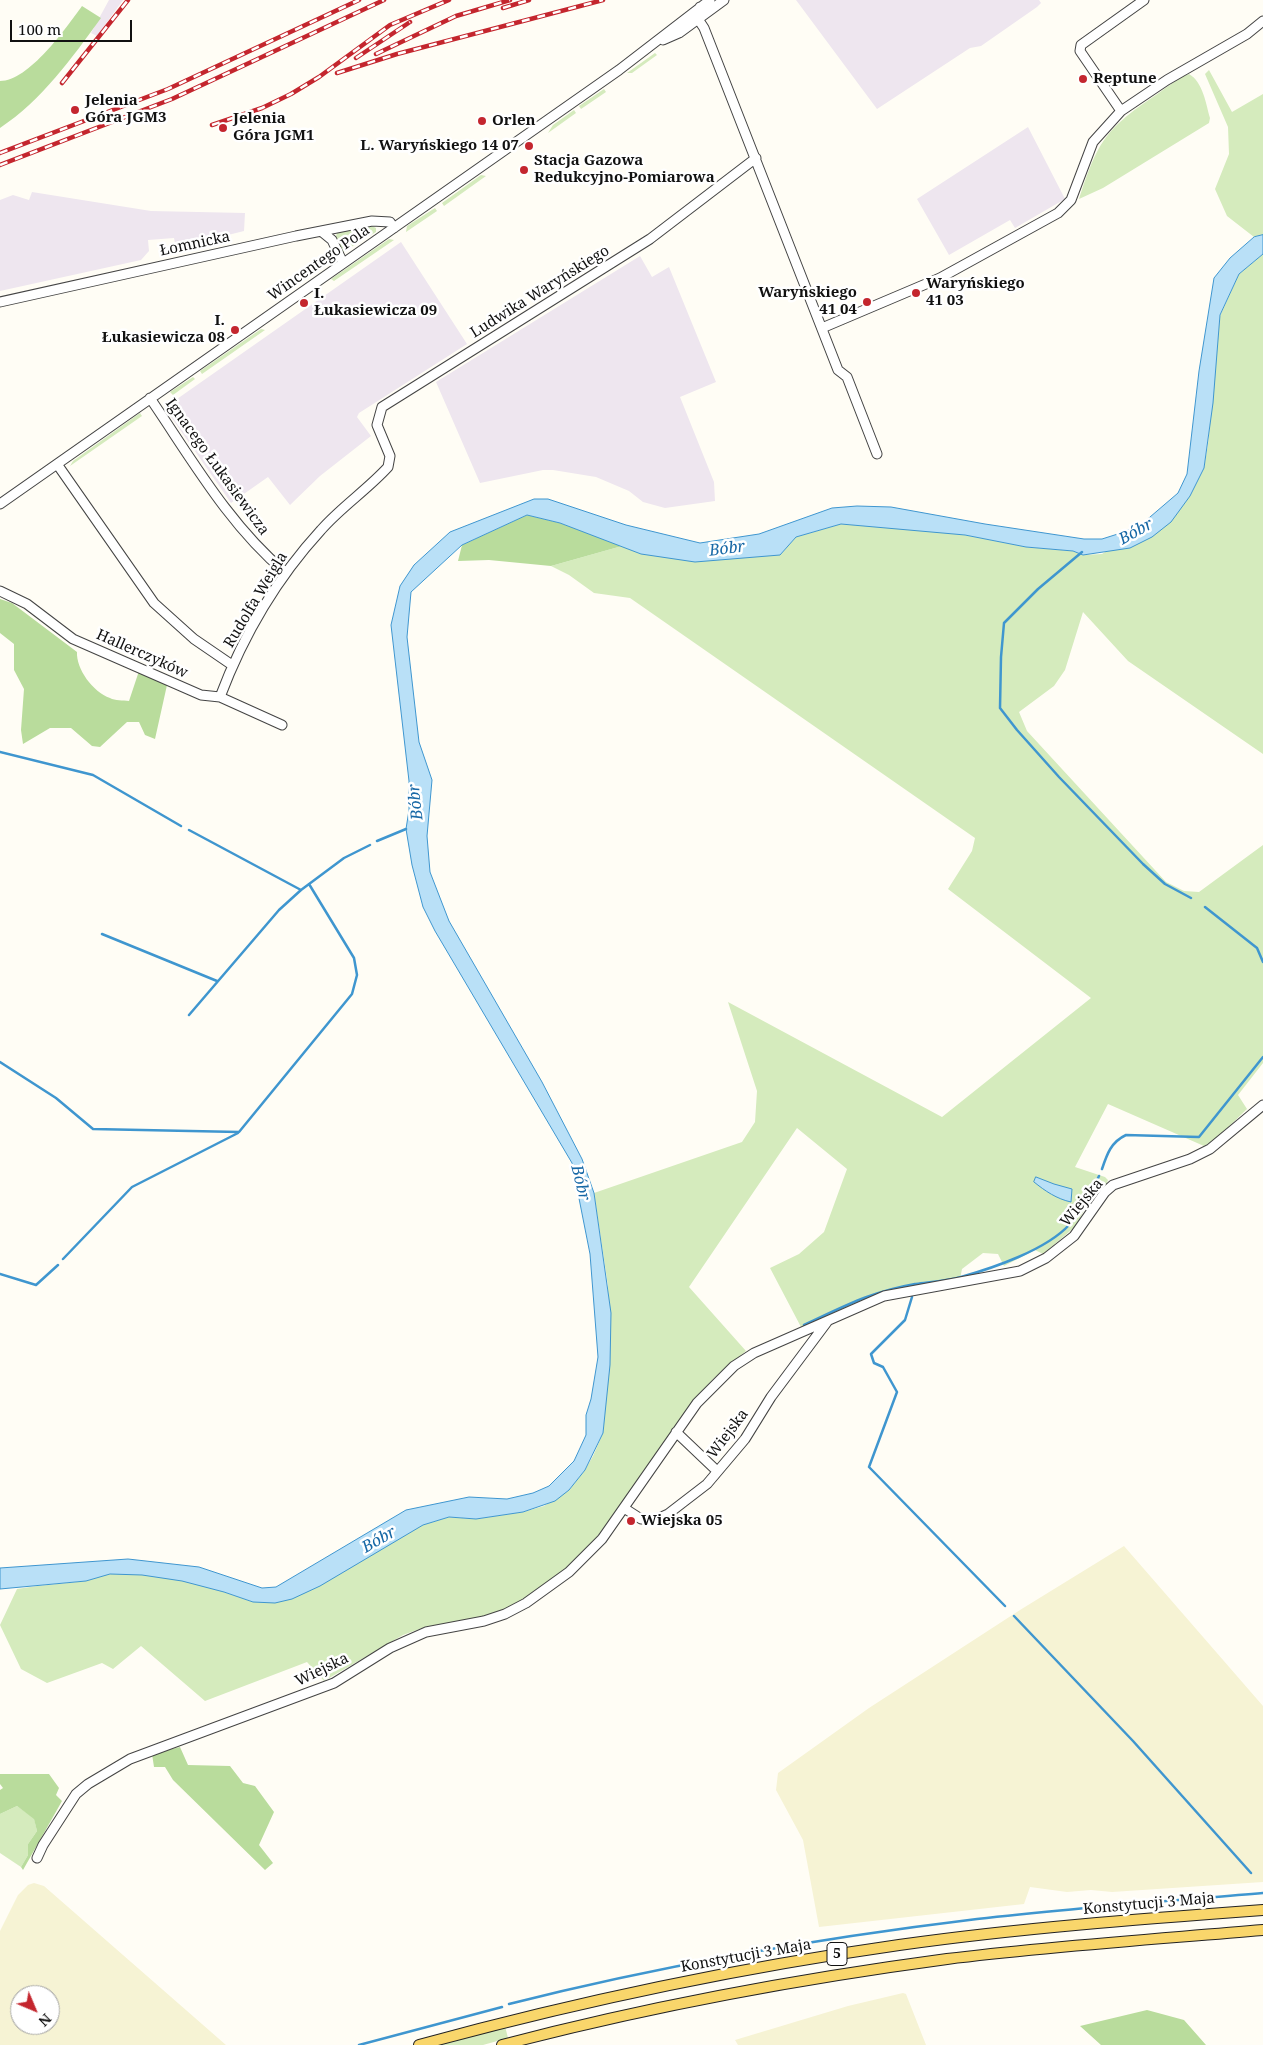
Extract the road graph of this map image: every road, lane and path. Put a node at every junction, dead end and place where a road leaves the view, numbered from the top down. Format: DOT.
graph roads {
  1 [pos="710,0"];
  2 [pos="724,0"];
  3 [pos="1144,0"];
  4 [pos="700,7"];
  5 [pos="698,19"];
  6 [pos="1263,21"];
  7 [pos="654,45"];
  8 [pos="1121,111"];
  9 [pos="756,158"];
  10 [pos="394,228"];
  11 [pos="321,231"];
  12 [pos="343,263"];
  13 [pos="0,302"];
  14 [pos="822,328"];
  15 [pos="150,398"];
  16 [pos="877,454"];
  17 [pos="390,462"];
  18 [pos="57,464"];
  19 [pos="0,504"];
  20 [pos="285,572"];
  21 [pos="0,591"];
  22 [pos="232,665"];
  23 [pos="220,697"];
  24 [pos="282,725"];
  25 [pos="1263,1105"];
  26 [pos="827,1321"];
  27 [pos="676,1432"];
  28 [pos="717,1471"];
  29 [pos="624,1508"];
  30 [pos="37,1858"];
  31 [pos="1263,1910"];
  32 [pos="1263,1930"];
  33 [pos="418,2045"];
  34 [pos="502,2045"];
  1 -- 4 [label="street, Wincentego Pola"];
  2 -- 5 [label="street, Wincentego Pola"];
  3 -- 8 [label="street"];
  4 -- 5 [label="street"];
  4 -- 7 [label="street, Wincentego Pola"];
  5 -- 7 [label="street, Wincentego Pola"];
  5 -- 9 [label="street"];
  6 -- 8 [label="street"];
  7 -- 10 [label="street, Wincentego Pola"];
  8 -- 14 [label="street"];
  9 -- 14 [label="street"];
  9 -- 17 [label="street, Ludwika Waryńskiego"];
  10 -- 11 [label="street, Łomnicka"];
  10 -- 12 [label="street, Wincentego Pola"];
  11 -- 12 [label="street"];
  11 -- 13 [label="street, Łomnicka"];
  12 -- 15 [label="street, Wincentego Pola"];
  14 -- 16 [label="street"];
  15 -- 18 [label="street, Wincentego Pola"];
  15 -- 20 [label="street, Ignacego Łukasiewicza"];
  17 -- 20 [label="street, Rudolfa Weigla"];
  18 -- 19 [label="street, Wincentego Pola"];
  18 -- 22 [label="street"];
  20 -- 22 [label="street, Rudolfa Weigla"];
  21 -- 23 [label="street, Hallerczyków"];
  22 -- 23 [label="street, Rudolfa Weigla"];
  23 -- 24 [label="street, Hallerczyków"];
  25 -- 26 [label="street, Wiejska"];
  26 -- 27 [label="street, Wiejska"];
  26 -- 28 [label="street, Wiejska"];
  27 -- 28 [label="street"];
  27 -- 29 [label="street, Wiejska"];
  28 -- 29 [label="street, Wiejska"];
  29 -- 30 [label="street, Wiejska"];
  31 -- 33 [label="main road, Konstytucji 3 Maja / 5"];
  32 -- 34 [label="main road, 5"];
}
